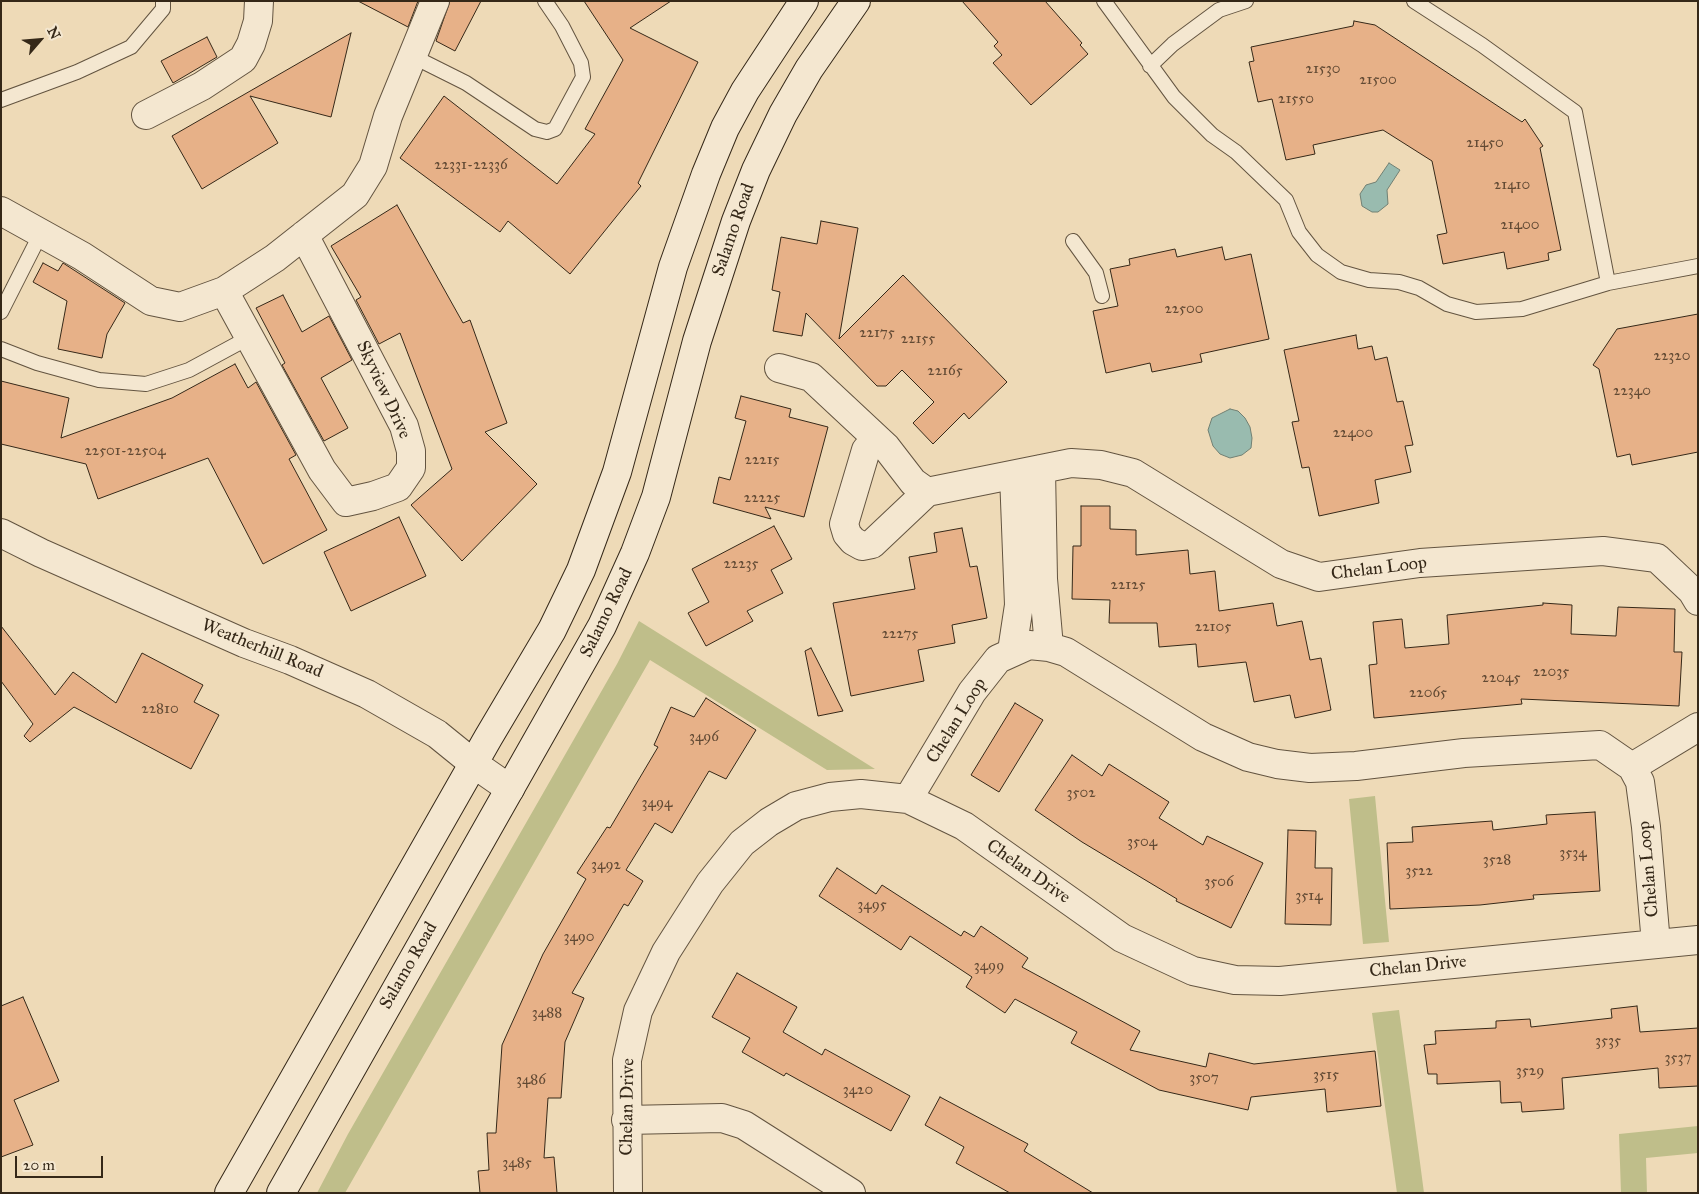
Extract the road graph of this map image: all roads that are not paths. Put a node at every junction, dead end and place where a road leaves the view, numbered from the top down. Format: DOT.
graph roads {
  1 [pos="163,1"];
  2 [pos="259,1"];
  3 [pos="436,1"];
  4 [pos="545,1"];
  5 [pos="804,1"];
  6 [pos="856,1"];
  7 [pos="1104,1"];
  8 [pos="1246,1"];
  9 [pos="1414,1"];
  10 [pos="414,57"];
  11 [pos="1150,66"];
  12 [pos="1,100"];
  13 [pos="146,115"];
  14 [pos="1,211"];
  15 [pos="41,233"];
  16 [pos="304,235"];
  17 [pos="1073,241"];
  18 [pos="1698,266"];
  19 [pos="1608,283"];
  20 [pos="224,291"];
  21 [pos="1102,296"];
  22 [pos="1,312"];
  23 [pos="250,337"];
  24 [pos="1,349"];
  25 [pos="779,368"];
  26 [pos="876,439"];
  27 [pos="1042,469"];
  28 [pos="1014,476"];
  29 [pos="927,492"];
  30 [pos="1,533"];
  31 [pos="1698,601"];
  32 [pos="1049,647"];
  33 [pos="1012,651"];
  34 [pos="1698,727"];
  35 [pos="474,764"];
  36 [pos="1632,767"];
  37 [pos="510,789"];
  38 [pos="908,799"];
  39 [pos="1698,940"];
  40 [pos="1656,944"];
  41 [pos="626,1120"];
  42 [pos="229,1193"];
  43 [pos="281,1193"];
  44 [pos="628,1193"];
  45 [pos="851,1193"];
  1 -- 12 [label="lane"];
  2 -- 13 [label="street"];
  3 -- 10 [label="street"];
  4 -- 10 [label="lane"];
  5 -- 35 [label="street"];
  6 -- 37 [label="street, Salamo Road"];
  7 -- 11 [label="lane"];
  8 -- 11 [label="lane"];
  9 -- 19 [label="lane"];
  10 -- 16 [label="street"];
  11 -- 19 [label="lane"];
  14 -- 15 [label="street"];
  15 -- 20 [label="street"];
  15 -- 22 [label="lane"];
  16 -- 20 [label="street"];
  16 -- 23 [label="street, Skyview Drive"];
  17 -- 21 [label="lane"];
  18 -- 19 [label="lane"];
  20 -- 23 [label="street, Skyview Drive"];
  23 -- 24 [label="lane"];
  25 -- 26 [label="street"];
  26 -- 29 [label="street"];
  26 -- 29 [label="street"];
  27 -- 28 [label="street, Chelan Loop"];
  27 -- 31 [label="street, Chelan Loop"];
  27 -- 32 [label="street"];
  28 -- 29 [label="street, Chelan Loop"];
  28 -- 33 [label="street"];
  30 -- 35 [label="street, Weatherhill Road"];
  32 -- 33 [label="street, Chelan Loop"];
  32 -- 36 [label="street, Chelan Loop"];
  33 -- 38 [label="street, Chelan Loop"];
  34 -- 36 [label="street"];
  35 -- 37 [label="street, Weatherhill Road"];
  35 -- 42 [label="street"];
  36 -- 40 [label="street, Chelan Loop"];
  37 -- 43 [label="street, Salamo Road"];
  38 -- 40 [label="street, Chelan Drive"];
  38 -- 41 [label="street, Chelan Drive"];
  39 -- 40 [label="street, Chelan Drive"];
  41 -- 44 [label="street, Chelan Drive"];
  41 -- 45 [label="street"];
}
